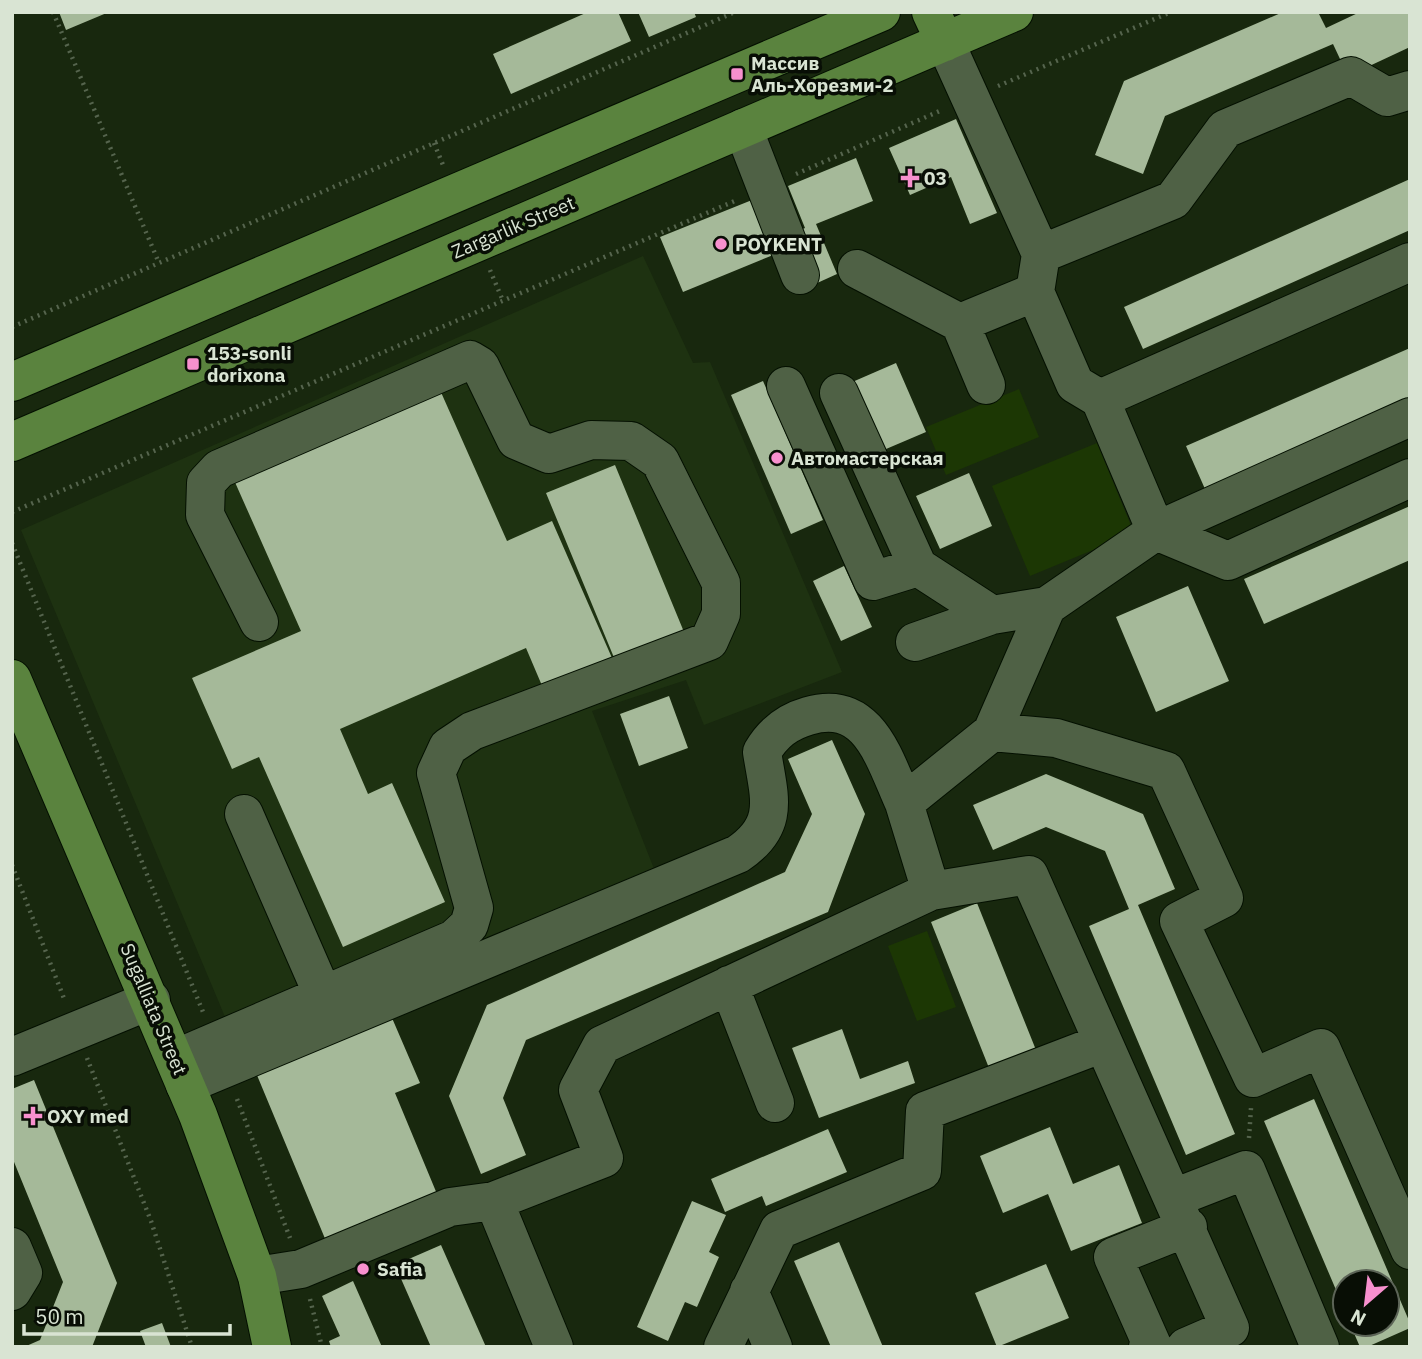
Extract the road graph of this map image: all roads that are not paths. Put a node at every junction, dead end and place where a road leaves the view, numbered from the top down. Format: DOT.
graph roads {
  1 [pos="881,12"];
  2 [pos="889,12"];
  3 [pos="1014,12"];
  4 [pos="938,27"];
  5 [pos="909,58"];
  6 [pos="1410,90"];
  7 [pos="743,128"];
  8 [pos="1041,254"];
  9 [pos="1410,262"];
  10 [pos="858,269"];
  11 [pos="800,275"];
  12 [pos="1035,292"];
  13 [pos="960,323"];
  14 [pos="12,382"];
  15 [pos="986,385"];
  16 [pos="786,386"];
  17 [pos="839,393"];
  18 [pos="1100,399"];
  19 [pos="1410,417"];
  20 [pos="12,442"];
  21 [pos="1410,478"];
  22 [pos="1156,531"];
  23 [pos="918,567"];
  24 [pos="1047,606"];
  25 [pos="992,615"];
  26 [pos="258,622"];
  27 [pos="915,642"];
  28 [pos="12,679"];
  29 [pos="992,733"];
  30 [pos="12,746"];
  31 [pos="904,803"];
  32 [pos="244,814"];
  33 [pos="931,891"];
  34 [pos="729,985"];
  35 [pos="323,995"];
  36 [pos="140,1005"];
  37 [pos="1102,1043"];
  38 [pos="220,1054"];
  39 [pos="12,1057"];
  40 [pos="180,1072"];
  41 [pos="775,1103"];
  42 [pos="494,1201"];
  43 [pos="1181,1212"];
  44 [pos="12,1247"];
  45 [pos="1410,1250"];
  46 [pos="257,1276"];
  47 [pos="12,1291"];
  48 [pos="749,1291"];
  49 [pos="1161,1346"];
  50 [pos="249,1347"];
  51 [pos="272,1347"];
  52 [pos="554,1347"];
  53 [pos="723,1347"];
  54 [pos="773,1347"];
  55 [pos="1320,1347"];
  1 -- 14 [label="main road"];
  2 -- 5 [label="main road"];
  3 -- 4 [label="main road, Zargarlik Street"];
  4 -- 5 [label="main road, Zargarlik Street"];
  4 -- 8 [label="lane"];
  5 -- 7 [label="main road, Zargarlik Street"];
  6 -- 8 [label="lane"];
  7 -- 11 [label="lane"];
  7 -- 20 [label="main road, Zargarlik Street"];
  8 -- 12 [label="lane"];
  9 -- 18 [label="lane"];
  10 -- 13 [label="lane"];
  12 -- 13 [label="lane"];
  12 -- 18 [label="lane"];
  13 -- 15 [label="lane"];
  16 -- 23 [label="lane"];
  17 -- 23 [label="lane"];
  18 -- 22 [label="lane"];
  19 -- 22 [label="lane"];
  21 -- 22 [label="lane"];
  22 -- 24 [label="lane"];
  23 -- 25 [label="lane"];
  24 -- 25 [label="lane"];
  24 -- 29 [label="lane"];
  25 -- 27 [label="lane"];
  26 -- 35 [label="lane"];
  28 -- 36 [label="main road, Sugalliata Street"];
  29 -- 31 [label="lane"];
  29 -- 45 [label="lane"];
  30 -- 36 [label="main road, Sugalliata Street"];
  31 -- 33 [label="lane"];
  31 -- 38 [label="lane"];
  32 -- 35 [label="lane"];
  33 -- 34 [label="lane"];
  33 -- 37 [label="lane"];
  34 -- 41 [label="lane"];
  34 -- 42 [label="lane"];
  35 -- 38 [label="lane"];
  36 -- 39 [label="lane"];
  36 -- 40 [label="main road, Sugalliata Street"];
  36 -- 50 [label="main road, Sugalliata Street"];
  37 -- 43 [label="lane"];
  37 -- 48 [label="lane"];
  38 -- 40 [label="lane"];
  40 -- 46 [label="main road, Sugalliata Street"];
  42 -- 46 [label="lane"];
  42 -- 52 [label="lane"];
  43 -- 49 [label="lane"];
  43 -- 49 [label="lane"];
  43 -- 55 [label="lane"];
  44 -- 47 [label="lane"];
  46 -- 51 [label="main road, Sugalliata Street"];
  48 -- 53 [label="lane"];
  48 -- 54 [label="lane"];
}
